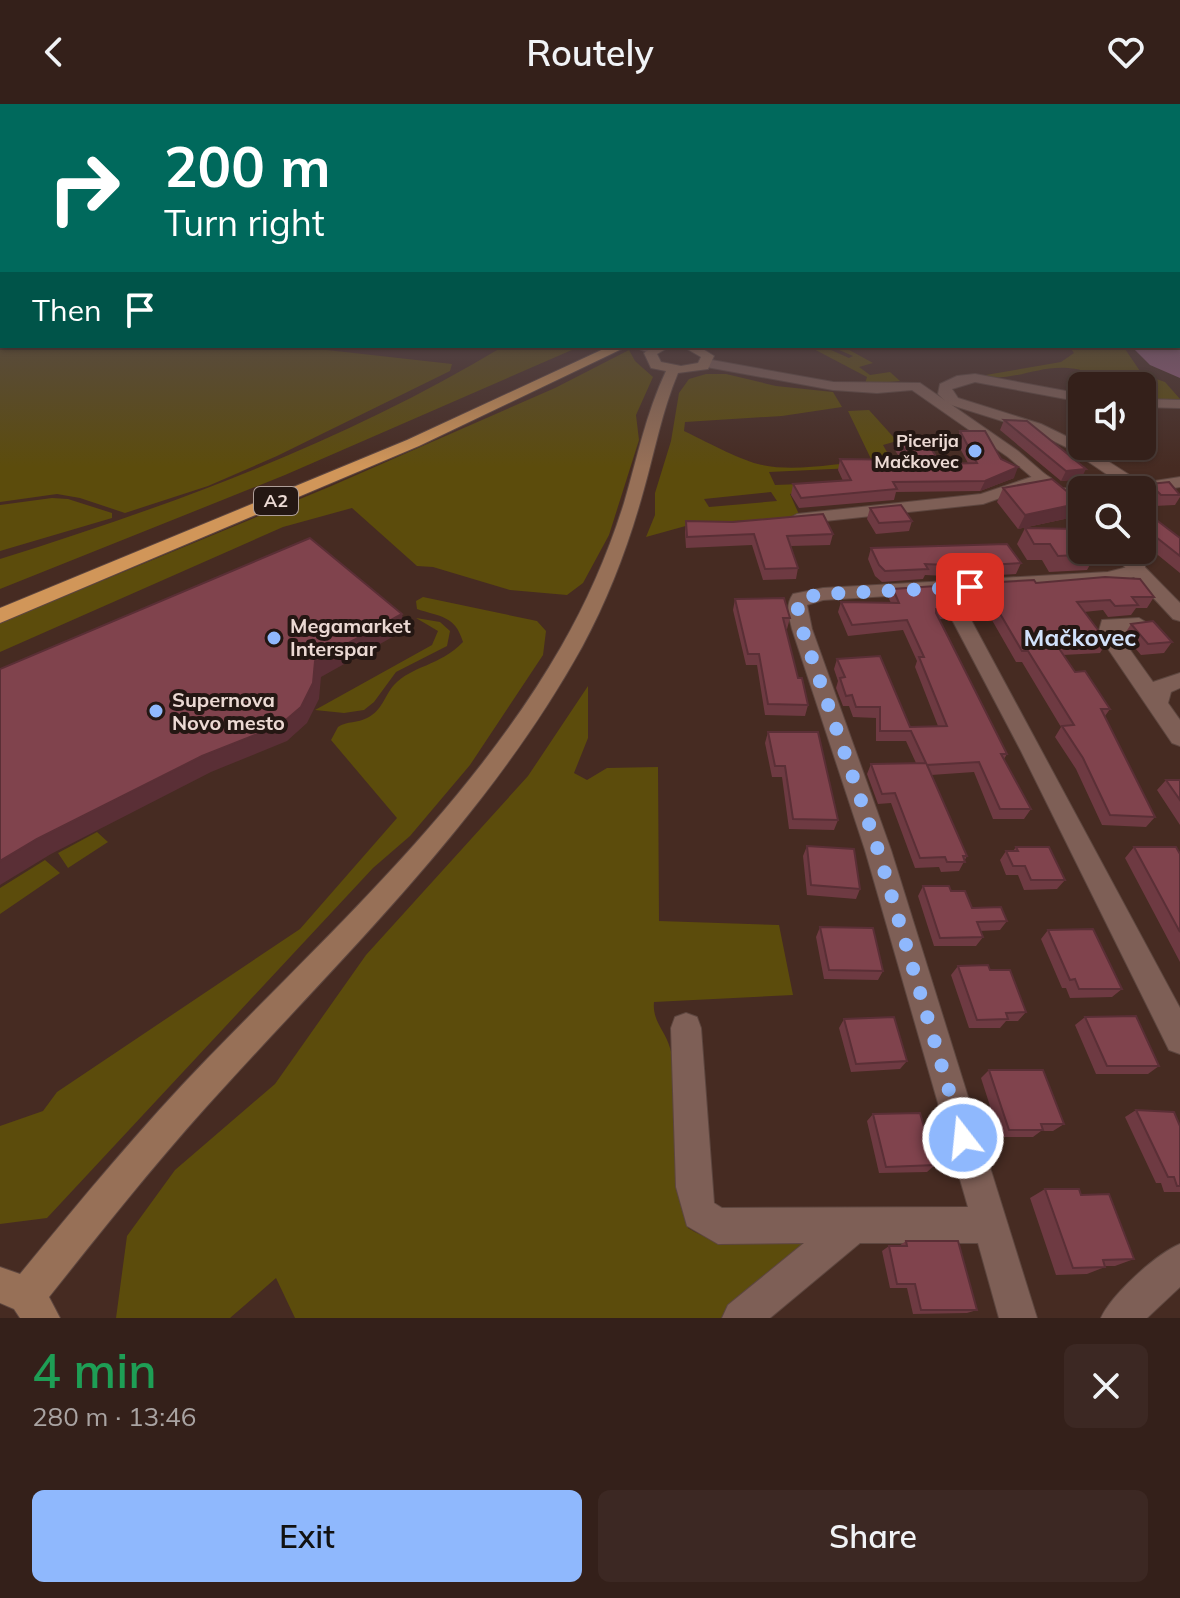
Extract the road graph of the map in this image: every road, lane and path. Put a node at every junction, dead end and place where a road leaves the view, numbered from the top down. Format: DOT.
graph roads {
  1 [pos="670,353"];
  2 [pos="584,354"];
  3 [pos="602,354"];
  4 [pos="671,354"];
  5 [pos="705,354"];
  6 [pos="706,363"];
  7 [pos="542,378"];
  8 [pos="1068,395"];
  9 [pos="1156,403"];
  10 [pos="1180,404"];
  11 [pos="1068,443"];
  12 [pos="1093,460"];
  13 [pos="1114,476"];
  14 [pos="1043,478"];
  15 [pos="1180,482"];
  16 [pos="1156,485"];
  17 [pos="1059,493"];
  18 [pos="1068,493"];
  19 [pos="1068,502"];
  20 [pos="781,519"];
  21 [pos="1133,564"];
  22 [pos="1139,570"];
  23 [pos="945,589"];
  24 [pos="0,600"];
  25 [pos="1180,615"];
  26 [pos="0,616"];
  27 [pos="1139,624"];
  28 [pos="1180,680"];
  29 [pos="1157,704"];
  30 [pos="1180,737"];
  31 [pos="686,1028"];
  32 [pos="1180,1039"];
  33 [pos="989,1225"];
  34 [pos="852,1227"];
  35 [pos="1180,1262"];
  36 [pos="23,1299"];
  37 [pos="741,1318"];
  38 [pos="1018,1318"];
  39 [pos="1120,1318"];
  1 -- 36 [label="main road"];
  2 -- 7 [label="highway, A2"];
  3 -- 7 [label="highway, A2"];
  4 -- 6 [label="main road"];
  5 -- 6 [label="main road"];
  6 -- 14 [label="street"];
  7 -- 24 [label="highway, A2"];
  7 -- 26 [label="highway, A2"];
  8 -- 11 [label="street"];
  9 -- 10 [label="street"];
  12 -- 13 [label="street"];
  14 -- 17 [label="street"];
  14 -- 20 [label="street"];
  15 -- 16 [label="street"];
  17 -- 18 [label="street"];
  17 -- 19 [label="street"];
  21 -- 22 [label="street"];
  22 -- 23 [label="street"];
  22 -- 25 [label="street"];
  23 -- 32 [label="street"];
  23 -- 33 [label="street"];
  27 -- 29 [label="street"];
  28 -- 29 [label="street"];
  29 -- 30 [label="street"];
  31 -- 34 [label="street"];
  33 -- 34 [label="street"];
  33 -- 38 [label="street"];
  34 -- 37 [label="street"];
  35 -- 39 [label="street"];
}
